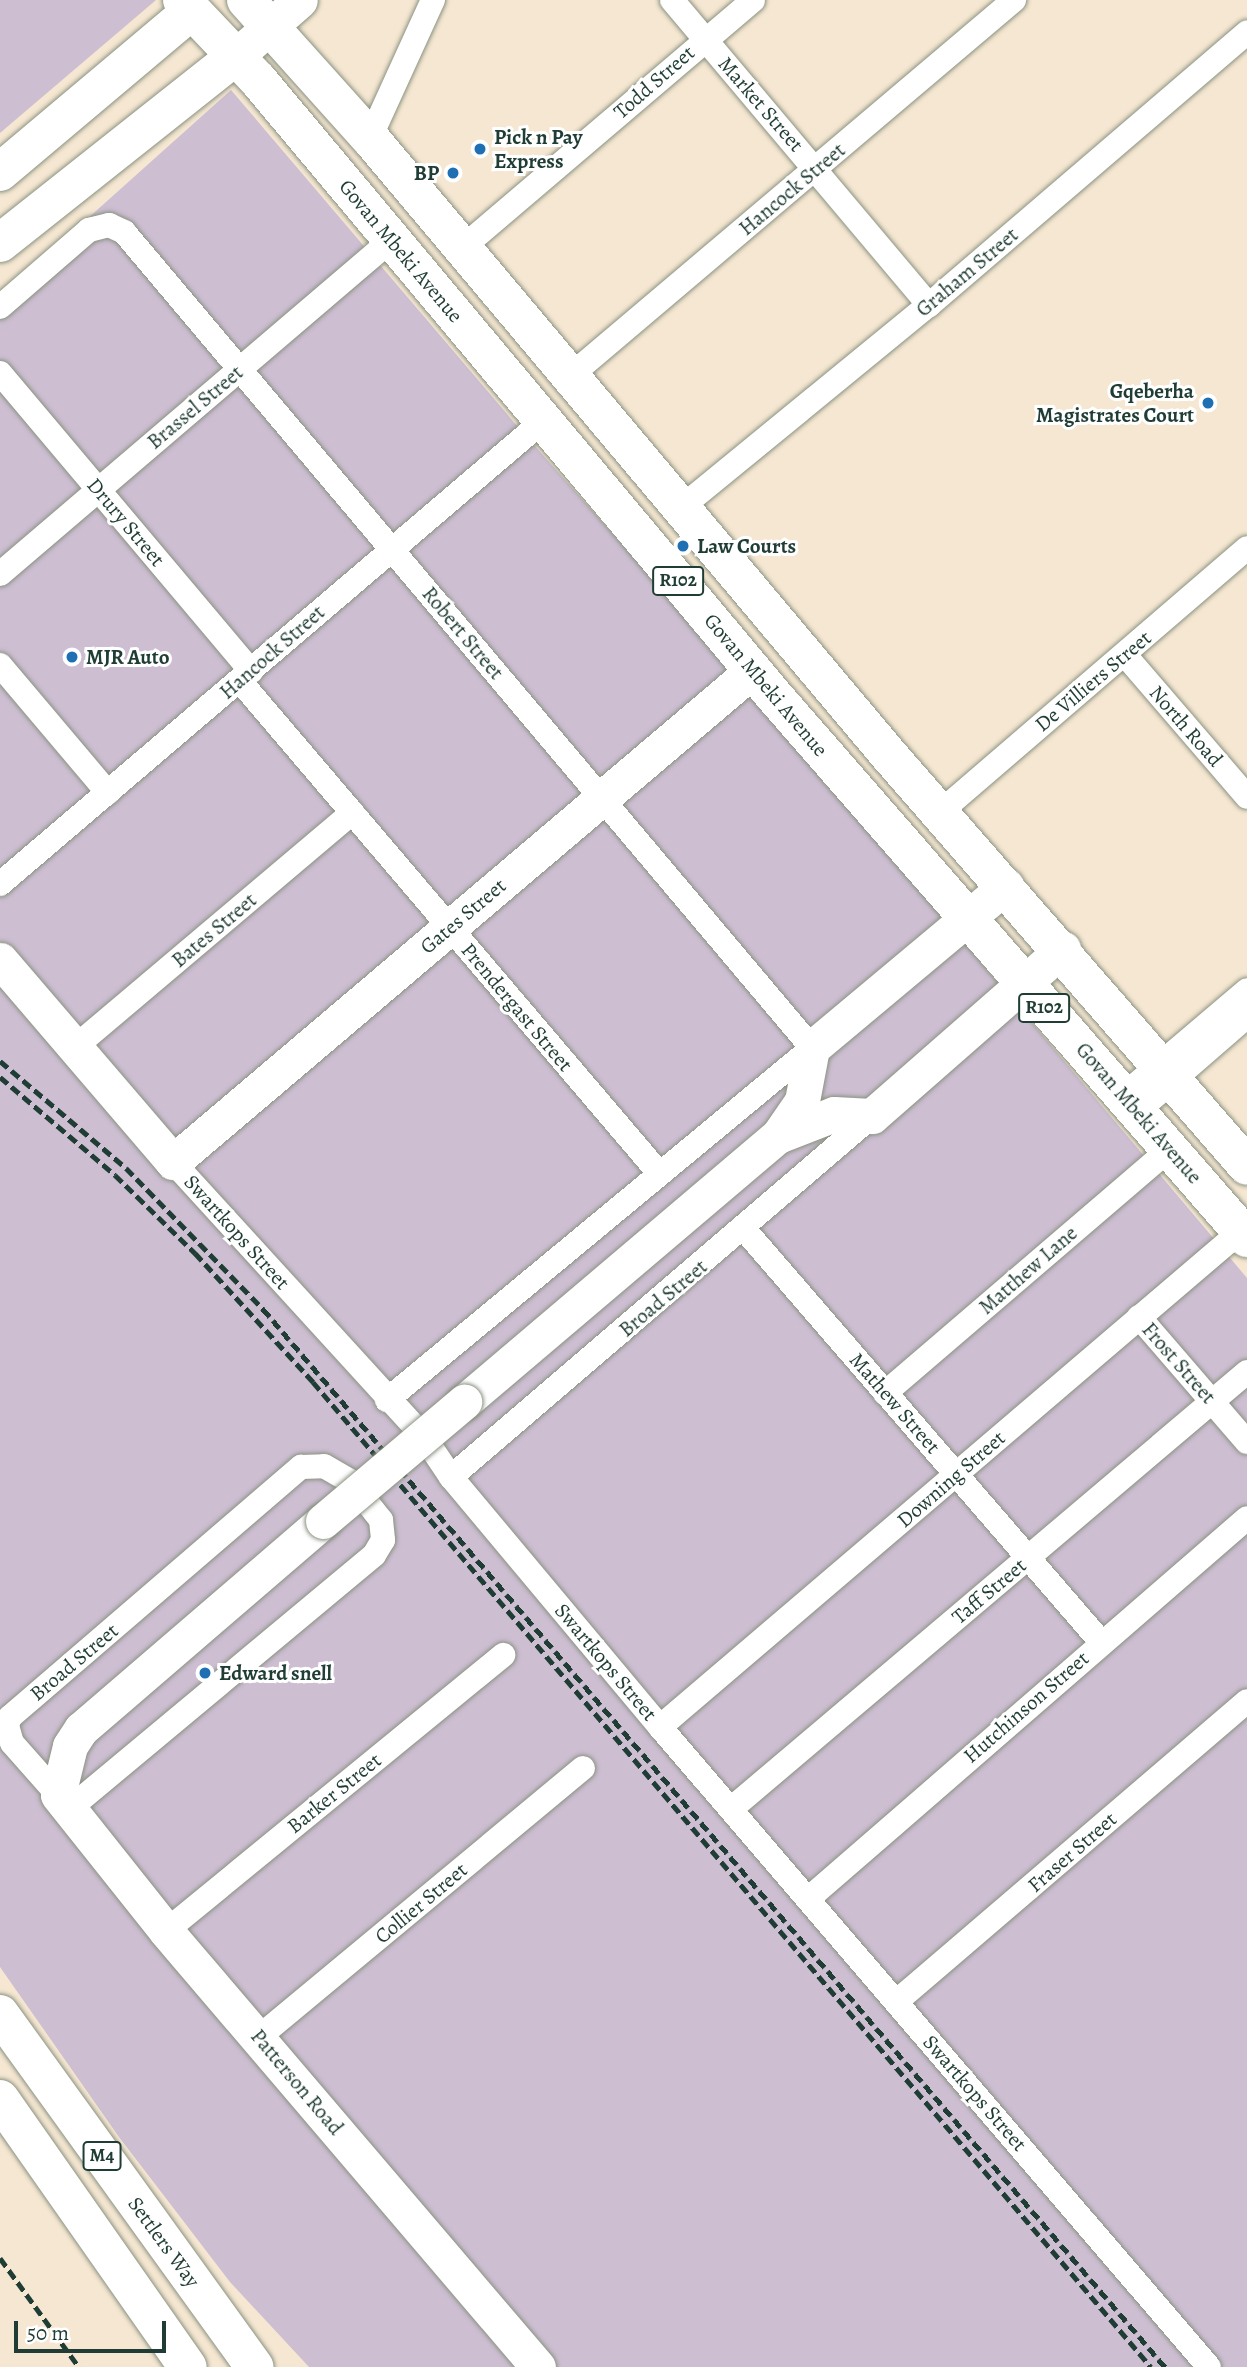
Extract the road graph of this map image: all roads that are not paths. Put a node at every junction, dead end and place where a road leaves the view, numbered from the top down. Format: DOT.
graph roads {
  1 [pos="300,0"];
  2 [pos="433,0"];
  3 [pos="672,0"];
  4 [pos="753,0"];
  5 [pos="1014,0"];
  6 [pos="192,4"];
  7 [pos="258,13"];
  8 [pos="1247,33"];
  9 [pos="704,39"];
  10 [pos="235,57"];
  11 [pos="370,138"];
  12 [pos="816,169"];
  13 [pos="0,172"];
  14 [pos="57,202"];
  15 [pos="390,241"];
  16 [pos="0,243"];
  17 [pos="462,248"];
  18 [pos="0,259"];
  19 [pos="929,306"];
  20 [pos="0,307"];
  21 [pos="239,370"];
  22 [pos="0,373"];
  23 [pos="570,376"];
  24 [pos="544,421"];
  25 [pos="99,490"];
  26 [pos="682,506"];
  27 [pos="1247,548"];
  28 [pos="391,549"];
  29 [pos="0,574"];
  30 [pos="1125,655"];
  31 [pos="0,665"];
  32 [pos="753,670"];
  33 [pos="246,676"];
  34 [pos="108,793"];
  35 [pos="603,797"];
  36 [pos="1247,797"];
  37 [pos="352,813"];
  38 [pos="939,813"];
  39 [pos="0,884"];
  40 [pos="1006,886"];
  41 [pos="967,919"];
  42 [pos="450,928"];
  43 [pos="1063,949"];
  44 [pos="0,960"];
  45 [pos="1023,984"];
  46 [pos="1247,990"];
  47 [pos="1247,1016"];
  48 [pos="75,1047"];
  49 [pos="812,1048"];
  50 [pos="1168,1072"];
  51 [pos="1132,1102"];
  52 [pos="872,1116"];
  53 [pos="778,1136"];
  54 [pos="1171,1148"];
  55 [pos="173,1162"];
  56 [pos="1247,1166"];
  57 [pos="659,1173"];
  58 [pos="744,1229"];
  59 [pos="1244,1234"];
  60 [pos="1139,1317"];
  61 [pos="1247,1373"];
  62 [pos="885,1392"];
  63 [pos="387,1400"];
  64 [pos="1213,1402"];
  65 [pos="1247,1442"];
  66 [pos="956,1474"];
  67 [pos="452,1477"];
  68 [pos="1247,1518"];
  69 [pos="1028,1558"];
  70 [pos="1101,1642"];
  71 [pos="503,1655"];
  72 [pos="1247,1702"];
  73 [pos="660,1727"];
  74 [pos="583,1768"];
  75 [pos="63,1802"];
  76 [pos="731,1810"];
  77 [pos="808,1899"];
  78 [pos="166,1931"];
  79 [pos="897,2002"];
  80 [pos="0,2014"];
  81 [pos="259,2037"];
  82 [pos="0,2099"];
  83 [pos="205,2298"];
  84 [pos="188,2367"];
  85 [pos="255,2367"];
  86 [pos="273,2367"];
  87 [pos="538,2367"];
  88 [pos="1209,2367"];
  1 -- 7 [label="street"];
  2 -- 11 [label="street"];
  3 -- 9 [label="street, Market Street"];
  4 -- 9 [label="street, Todd Street"];
  5 -- 12 [label="street, Hancock Street"];
  6 -- 10 [label="main road, Govan Mbeki Avenue / R102"];
  6 -- 13 [label="main road"];
  7 -- 10 [label="street"];
  7 -- 11 [label="main road, R102"];
  8 -- 19 [label="street, Graham Street"];
  9 -- 12 [label="street, Market Street"];
  9 -- 17 [label="street, Todd Street"];
  10 -- 14 [label="main road"];
  10 -- 15 [label="main road, Govan Mbeki Avenue / R102"];
  11 -- 17 [label="main road, R102"];
  12 -- 19 [label="street, Market Street"];
  12 -- 23 [label="street, Hancock Street"];
  14 -- 16 [label="main road"];
  14 -- 18 [label="main road"];
  15 -- 21 [label="street, Brassel Street"];
  15 -- 24 [label="main road, Govan Mbeki Avenue / R102"];
  17 -- 23 [label="main road, R102"];
  19 -- 26 [label="street, Graham Street"];
  20 -- 21 [label="street, Robert Street"];
  21 -- 25 [label="street, Brassel Street"];
  21 -- 28 [label="street, Robert Street"];
  22 -- 25 [label="street, Drury Street"];
  23 -- 26 [label="main road, R102"];
  24 -- 28 [label="street, Hancock Street"];
  24 -- 32 [label="main road, Govan Mbeki Avenue / R102"];
  25 -- 29 [label="street, Brassel Street"];
  25 -- 33 [label="street, Drury Street"];
  26 -- 38 [label="main road, R102"];
  27 -- 30 [label="street, De Villiers Street"];
  28 -- 33 [label="street, Hancock Street"];
  28 -- 35 [label="street, Robert Street"];
  30 -- 36 [label="street, North Road"];
  30 -- 38 [label="street, De Villiers Street"];
  31 -- 34 [label="street"];
  32 -- 35 [label="street, Gates Street"];
  32 -- 41 [label="main road, Govan Mbeki Avenue / R102"];
  33 -- 34 [label="street, Hancock Street"];
  33 -- 37 [label="street, Prendergast Street"];
  34 -- 39 [label="street, Hancock Street"];
  35 -- 42 [label="street, Gates Street"];
  35 -- 49 [label="street, Robert Street"];
  37 -- 42 [label="street, Prendergast Street"];
  37 -- 48 [label="street, Bates Street"];
  38 -- 40 [label="main road, R102"];
  40 -- 41 [label="street"];
  40 -- 43 [label="main road, R102"];
  41 -- 45 [label="main road, Govan Mbeki Avenue / R102"];
  41 -- 49 [label="street"];
  42 -- 55 [label="street, Gates Street"];
  42 -- 57 [label="street, Prendergast Street"];
  43 -- 45 [label="street, Broad Street"];
  43 -- 50 [label="main road, R102"];
  44 -- 48 [label="street, Swartkops Street"];
  45 -- 51 [label="main road, Govan Mbeki Avenue / R102"];
  45 -- 52 [label="street, Broad Street"];
  46 -- 50 [label="street"];
  47 -- 50 [label="street"];
  48 -- 55 [label="street, Swartkops Street"];
  49 -- 53 [label="street"];
  49 -- 57 [label="street"];
  50 -- 51 [label="street"];
  50 -- 56 [label="main road, R102"];
  51 -- 54 [label="main road, Govan Mbeki Avenue / R102"];
  52 -- 53 [label="street"];
  52 -- 58 [label="street, Broad Street"];
  53 -- 75 [label="street, bridge"];
  54 -- 59 [label="main road, Govan Mbeki Avenue / R102"];
  54 -- 62 [label="street, Matthew Lane"];
  55 -- 63 [label="street, Swartkops Street"];
  57 -- 63 [label="street"];
  58 -- 62 [label="street, Mathew Street"];
  58 -- 67 [label="street, Broad Street"];
  59 -- 60 [label="street, Downing Street"];
  60 -- 64 [label="street, Frost Street"];
  60 -- 66 [label="street, Downing Street"];
  61 -- 64 [label="street, Taff Street"];
  62 -- 66 [label="street, Mathew Street"];
  63 -- 67 [label="street, Swartkops Street"];
  64 -- 65 [label="street, Frost Street"];
  64 -- 69 [label="street, Taff Street"];
  66 -- 69 [label="street, Mathew Street"];
  66 -- 73 [label="street, Downing Street"];
  67 -- 73 [label="street, Swartkops Street"];
  68 -- 70 [label="street, Hutchinson Street"];
  69 -- 70 [label="street, Mathew Street"];
  69 -- 76 [label="street, Taff Street"];
  70 -- 77 [label="street, Hutchinson Street"];
  71 -- 78 [label="street, Barker Street"];
  72 -- 79 [label="street, Fraser Street"];
  73 -- 76 [label="street, Swartkops Street"];
  74 -- 81 [label="street, Collier Street"];
  75 -- 75 [label="street, Broad Street"];
  75 -- 78 [label="street, Patterson Road"];
  76 -- 77 [label="street, Swartkops Street"];
  77 -- 79 [label="street, Swartkops Street"];
  78 -- 81 [label="street, Patterson Road"];
  79 -- 88 [label="street, Swartkops Street"];
  80 -- 83 [label="main road, Settlers Way / M4"];
  81 -- 87 [label="street, Patterson Road"];
  82 -- 84 [label="main road, M4"];
  83 -- 85 [label="main road, Settlers Way / M4"];
  83 -- 86 [label="main road"];
}
